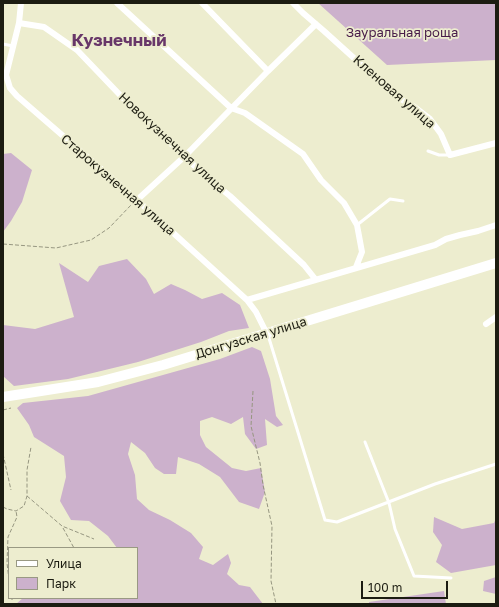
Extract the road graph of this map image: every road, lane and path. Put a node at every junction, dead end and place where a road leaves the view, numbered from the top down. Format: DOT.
graph roads {
  1 [pos="21,3"];
  2 [pos="117,3"];
  3 [pos="202,3"];
  4 [pos="293,3"];
  5 [pos="19,23"];
  6 [pos="316,24"];
  7 [pos="3,44"];
  8 [pos="13,46"];
  9 [pos="268,71"];
  10 [pos="231,108"];
  11 [pos="496,143"];
  12 [pos="428,151"];
  13 [pos="450,155"];
  14 [pos="185,156"];
  15 [pos="137,200"];
  16 [pos="403,201"];
  17 [pos="357,225"];
  18 [pos="496,225"];
  19 [pos="3,244"];
  20 [pos="362,252"];
  21 [pos="375,262"];
  22 [pos="496,263"];
  23 [pos="356,267"];
  24 [pos="316,280"];
  25 [pos="247,300"];
  26 [pos="496,317"];
  27 [pos="486,324"];
  28 [pos="267,334"];
  29 [pos="253,391"];
  30 [pos="3,397"];
  31 [pos="11,408"];
  32 [pos="3,410"];
  33 [pos="365,442"];
  34 [pos="31,447"];
  35 [pos="3,454"];
  36 [pos="496,464"];
  37 [pos="11,490"];
  38 [pos="26,496"];
  39 [pos="388,502"];
  40 [pos="3,507"];
  41 [pos="16,510"];
  42 [pos="62,526"];
  43 [pos="94,539"];
  44 [pos="73,547"];
  45 [pos="8,572"];
  46 [pos="451,578"];
  47 [pos="276,604"];
  1 -- 5 [label="street, Старокузнечная улица"];
  2 -- 10 [label="street"];
  3 -- 9 [label="street"];
  4 -- 6 [label="street, Кленовая улица"];
  5 -- 8 [label="street, Старокузнечная улица"];
  5 -- 14 [label="street, Новокузнечная улица"];
  6 -- 9 [label="street"];
  6 -- 13 [label="street, Кленовая улица"];
  7 -- 8 [label="lane"];
  8 -- 15 [label="street, Старокузнечная улица"];
  9 -- 10 [label="street"];
  10 -- 14 [label="street"];
  10 -- 17 [label="street"];
  11 -- 13 [label="street"];
  12 -- 13 [label="lane"];
  14 -- 15 [label="street"];
  14 -- 24 [label="street, Новокузнечная улица"];
  15 -- 19 [label="path"];
  15 -- 25 [label="street, Старокузнечная улица"];
  16 -- 17 [label="lane"];
  17 -- 20 [label="street"];
  18 -- 21 [label="street"];
  20 -- 21 [label="street"];
  20 -- 23 [label="street"];
  21 -- 23 [label="street"];
  22 -- 28 [label="main road, Донгузская улица"];
  23 -- 24 [label="street"];
  24 -- 25 [label="street"];
  25 -- 28 [label="street, Старокузнечная улица"];
  26 -- 27 [label="street"];
  28 -- 30 [label="main road, Донгузская улица"];
  28 -- 39 [label="lane"];
  29 -- 47 [label="path"];
  31 -- 32 [label="path"];
  33 -- 39 [label="lane"];
  34 -- 38 [label="path"];
  35 -- 37 [label="path"];
  36 -- 39 [label="lane"];
  38 -- 41 [label="path"];
  38 -- 42 [label="path"];
  39 -- 46 [label="lane"];
  40 -- 41 [label="path"];
  41 -- 45 [label="path"];
  42 -- 43 [label="path"];
  42 -- 44 [label="path"];
}
